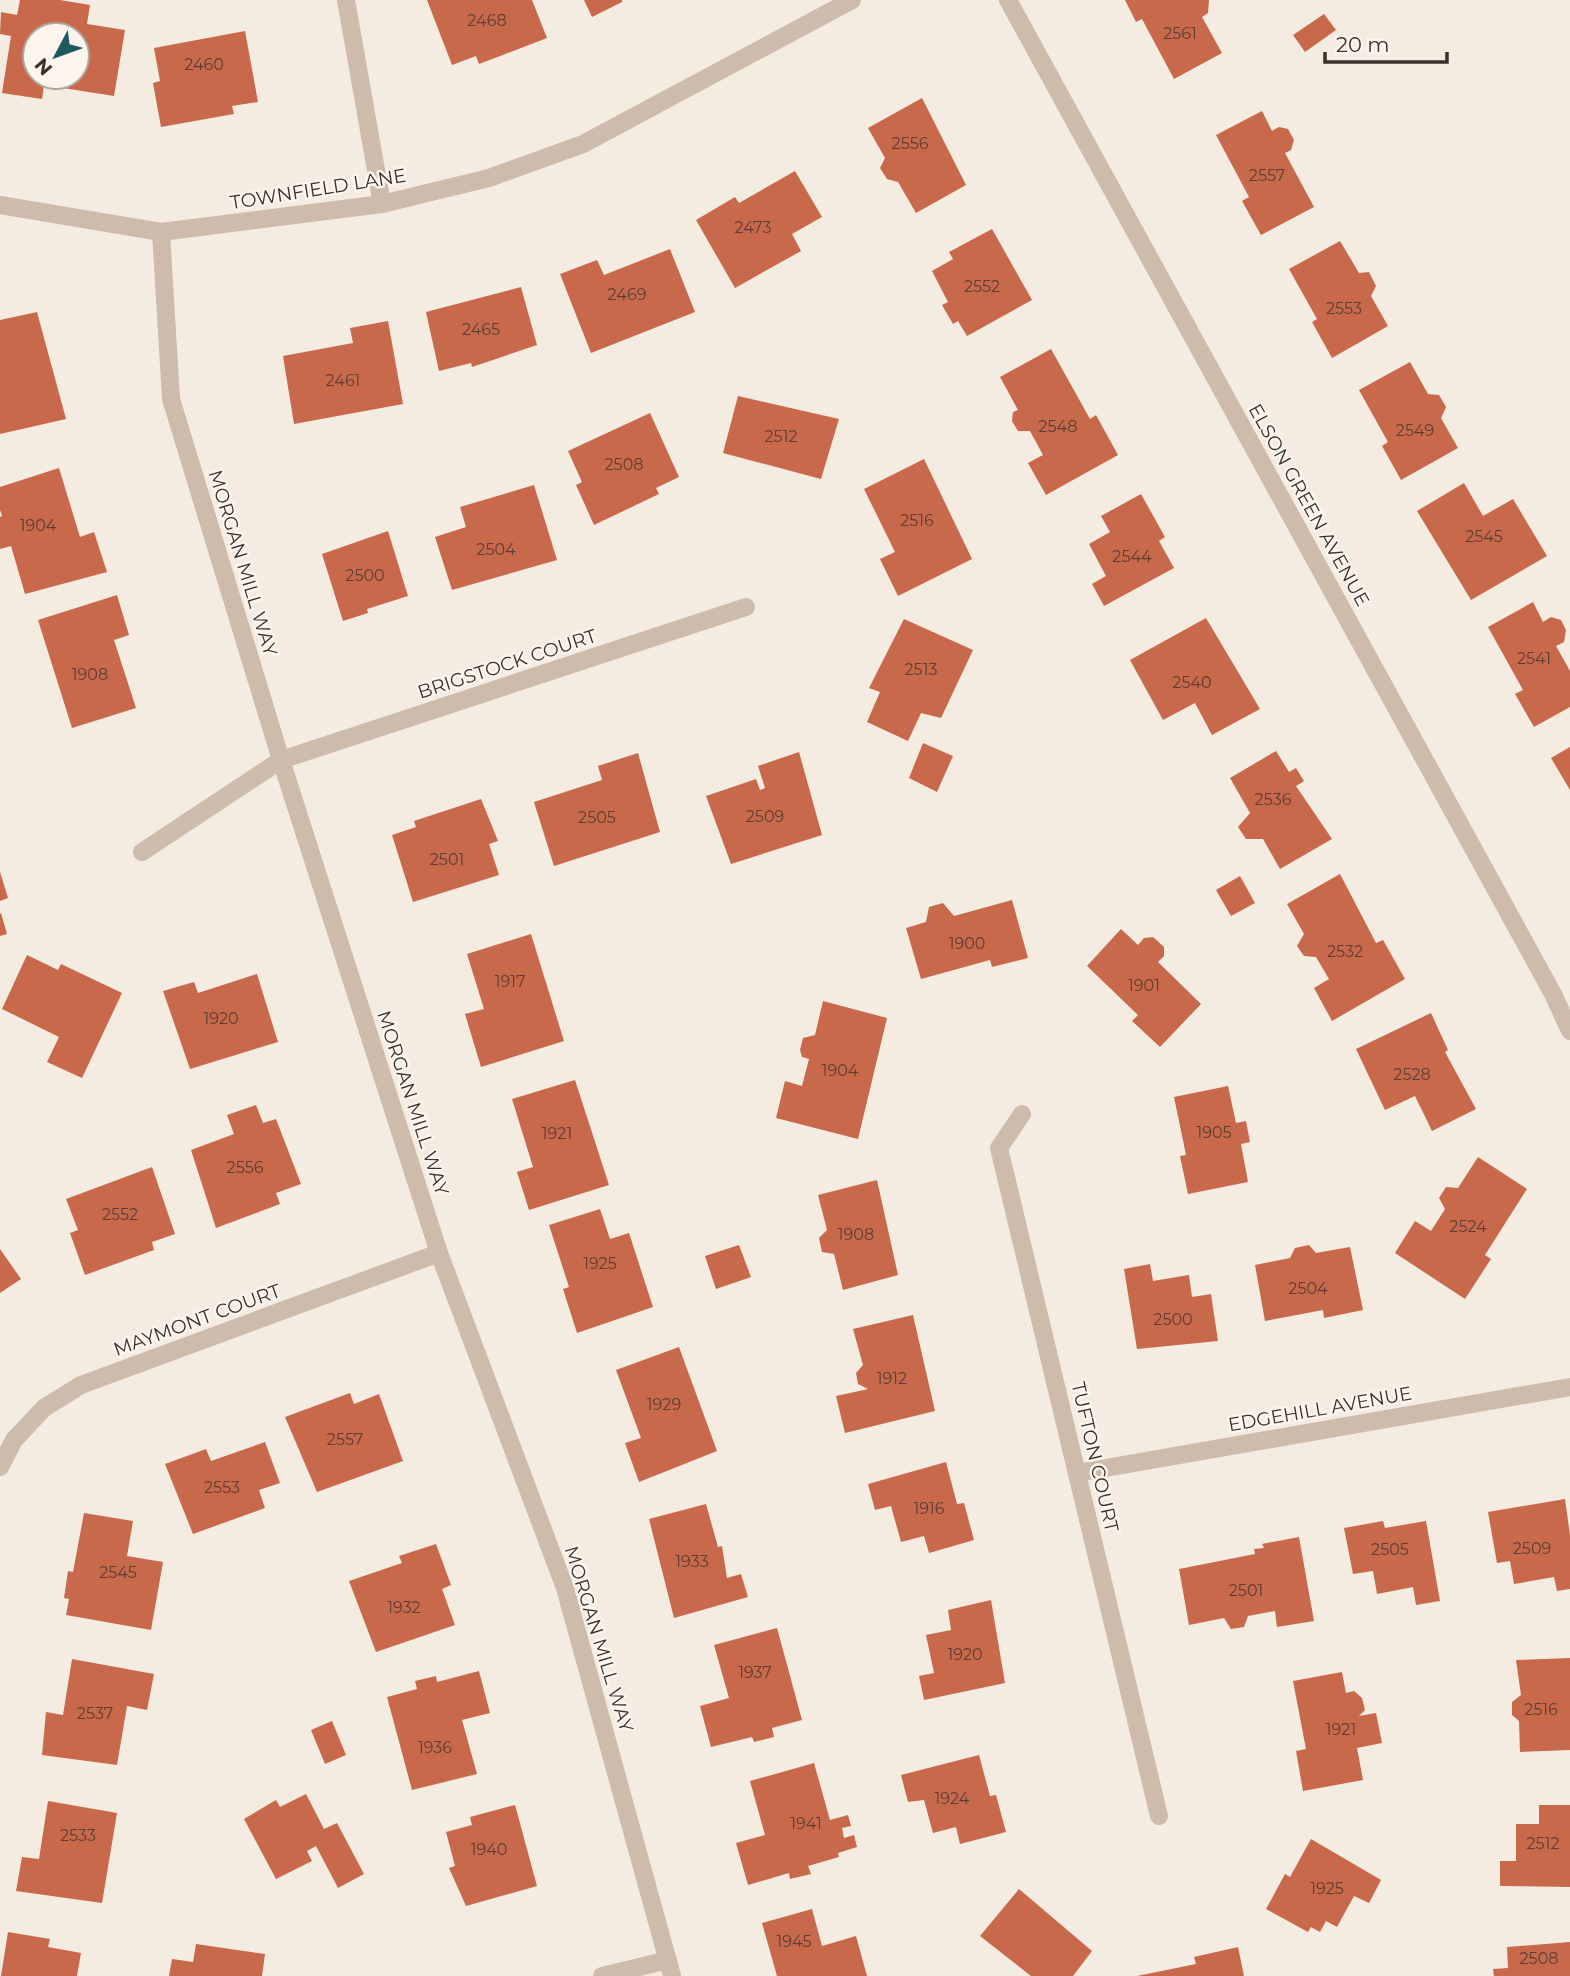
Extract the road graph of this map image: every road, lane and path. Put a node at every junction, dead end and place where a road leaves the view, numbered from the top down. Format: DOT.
graph roads {
  1 [pos="346,0"];
  2 [pos="852,0"];
  3 [pos="1008,0"];
  4 [pos="382,204"];
  5 [pos="0,205"];
  6 [pos="161,232"];
  7 [pos="746,607"];
  8 [pos="281,760"];
  9 [pos="142,852"];
  10 [pos="1570,1031"];
  11 [pos="1022,1114"];
  12 [pos="439,1253"];
  13 [pos="1570,1387"];
  14 [pos="0,1468"];
  15 [pos="1077,1473"];
  16 [pos="1159,1816"];
  17 [pos="670,1968"];
  18 [pos="602,1976"];
  1 -- 4 [label="street"];
  2 -- 4 [label="street, TOWNFIELD LANE"];
  3 -- 10 [label="street, ELSON GREEN AVENUE"];
  4 -- 6 [label="street, TOWNFIELD LANE"];
  5 -- 6 [label="street, TOWNFIELD LANE"];
  6 -- 8 [label="street, MORGAN MILL WAY"];
  7 -- 8 [label="street, BRIGSTOCK COURT"];
  8 -- 9 [label="street, BRIGSTOCK COURT"];
  8 -- 12 [label="street, MORGAN MILL WAY"];
  11 -- 15 [label="street, TUFTON COURT"];
  12 -- 14 [label="street, MAYMONT COURT"];
  12 -- 17 [label="street, MORGAN MILL WAY"];
  13 -- 15 [label="street, EDGEHILL AVENUE"];
  15 -- 16 [label="street, TUFTON COURT"];
  17 -- 18 [label="street"];
}
